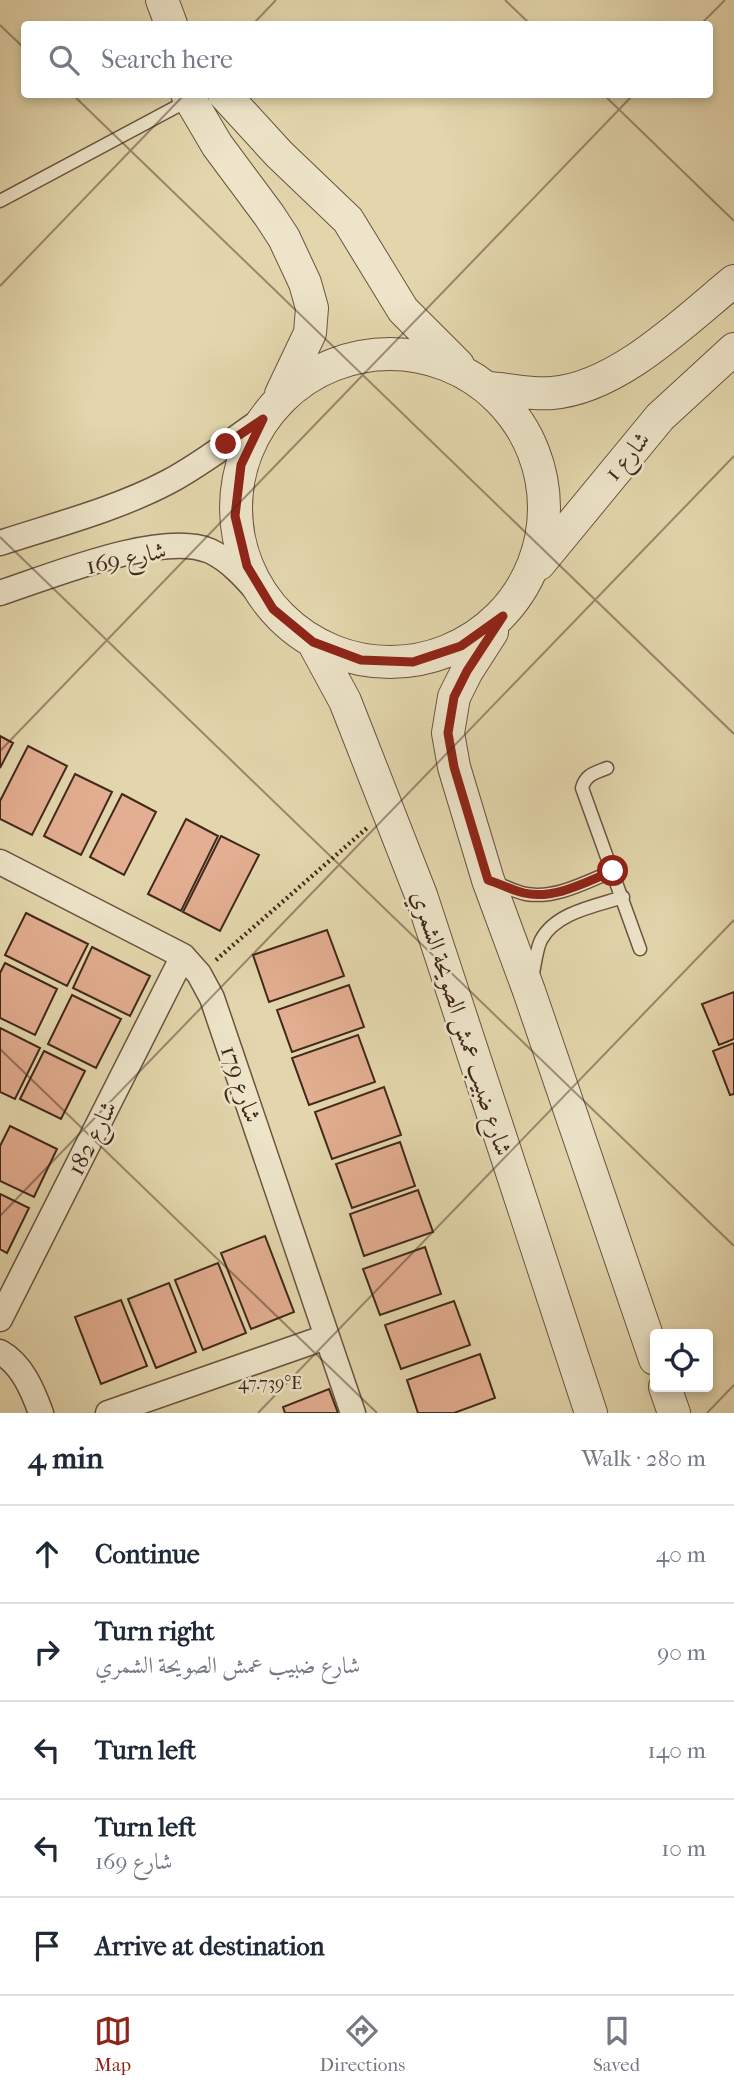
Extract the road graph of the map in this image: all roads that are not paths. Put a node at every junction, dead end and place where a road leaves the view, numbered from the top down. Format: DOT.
graph roads {
  1 [pos="162,0"];
  2 [pos="170,21"];
  3 [pos="186,98"];
  4 [pos="189,98"];
  5 [pos="228,98"];
  6 [pos="0,201"];
  7 [pos="734,281"];
  8 [pos="734,349"];
  9 [pos="477,380"];
  10 [pos="271,409"];
  11 [pos="0,543"];
  12 [pos="531,573"];
  13 [pos="0,593"];
  14 [pos="273,609"];
  15 [pos="503,616"];
  16 [pos="313,642"];
  17 [pos="607,768"];
  18 [pos="0,862"];
  19 [pos="613,871"];
  20 [pos="488,880"];
  21 [pos="623,897"];
  22 [pos="640,949"];
  23 [pos="191,965"];
  24 [pos="529,991"];
  25 [pos="0,1320"];
  26 [pos="326,1337"];
  27 [pos="650,1344"];
  28 [pos="0,1352"];
  29 [pos="667,1392"];
  30 [pos="41,1413"];
  31 [pos="108,1413"];
  32 [pos="353,1413"];
  33 [pos="591,1413"];
  34 [pos="674,1413"];
  1 -- 2 [label="street"];
  3 -- 6 [label="lane"];
  4 -- 10 [label="street"];
  5 -- 9 [label="street"];
  7 -- 9 [label="street"];
  8 -- 12 [label="street, شارع 1"];
  9 -- 10 [label="street"];
  9 -- 12 [label="street"];
  10 -- 11 [label="street, شارع 169"];
  10 -- 14 [label="street"];
  12 -- 15 [label="street"];
  13 -- 14 [label="street, شارع 169"];
  14 -- 16 [label="street"];
  15 -- 16 [label="street"];
  15 -- 20 [label="street"];
  16 -- 33 [label="street, شارع ضبيب عمش الصويحة الشمري"];
  17 -- 19 [label="lane"];
  18 -- 23 [label="street"];
  19 -- 20 [label="lane"];
  19 -- 21 [label="lane"];
  20 -- 24 [label="street"];
  21 -- 22 [label="lane"];
  21 -- 24 [label="lane"];
  23 -- 25 [label="street, شارع 182"];
  23 -- 26 [label="street, شارع 179"];
  24 -- 27 [label="street"];
  26 -- 31 [label="street"];
  26 -- 32 [label="street, شارع 179"];
  28 -- 30 [label="street"];
  29 -- 34 [label="street"];
}
